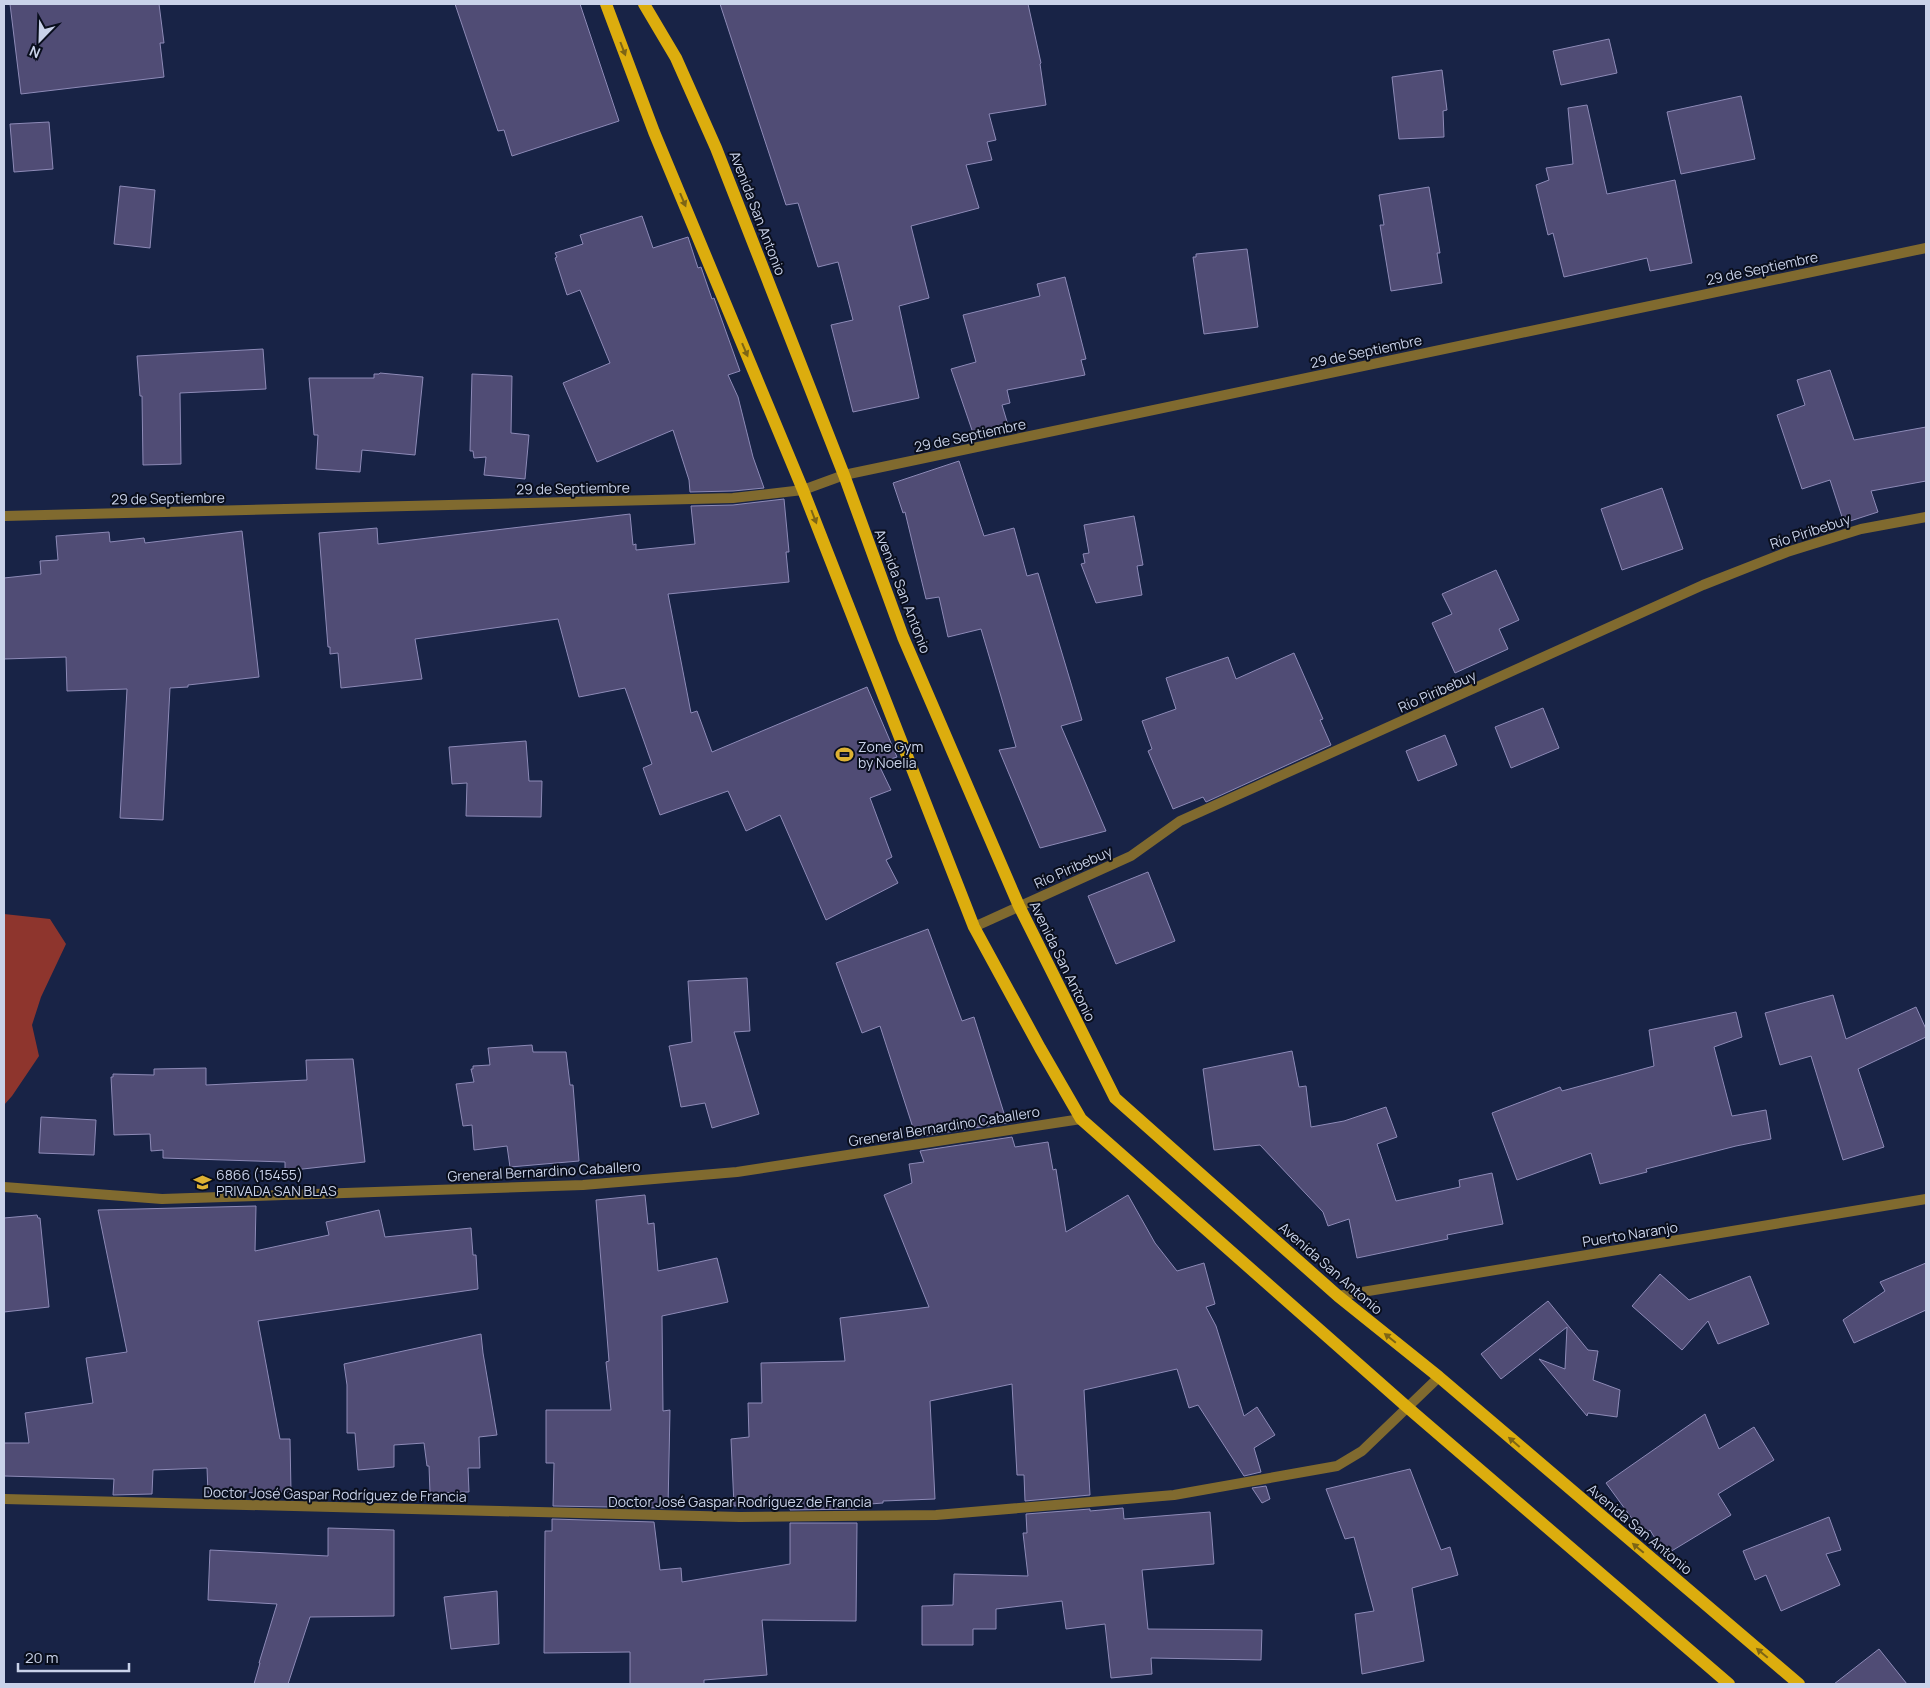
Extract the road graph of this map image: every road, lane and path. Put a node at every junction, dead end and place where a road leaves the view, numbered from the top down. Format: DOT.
graph roads {
  1 [pos="606,4"];
  2 [pos="644,4"];
  3 [pos="1926,248"];
  4 [pos="844,475"];
  5 [pos="803,490"];
  6 [pos="4,516"];
  7 [pos="1926,517"];
  8 [pos="1019,906"];
  9 [pos="974,927"];
  10 [pos="1081,1119"];
  11 [pos="4,1187"];
  12 [pos="1926,1199"];
  13 [pos="1338,1296"];
  14 [pos="1439,1377"];
  15 [pos="1407,1407"];
  16 [pos="4,1499"];
  17 [pos="1729,1684"];
  18 [pos="1799,1684"];
  1 -- 5 [label="main road, one-way"];
  2 -- 4 [label="main road, Avenida San Antonio"];
  3 -- 4 [label="street, 29 de Septiembre"];
  4 -- 5 [label="street, 29 de Septiembre"];
  4 -- 8 [label="main road, Avenida San Antonio"];
  5 -- 6 [label="street, 29 de Septiembre"];
  5 -- 9 [label="main road, one-way"];
  7 -- 8 [label="street, Río Piribebuy"];
  8 -- 9 [label="street, Río Piribebuy"];
  8 -- 13 [label="main road, Avenida San Antonio"];
  9 -- 10 [label="main road"];
  10 -- 11 [label="street, Greneral Bernardino Caballero"];
  10 -- 15 [label="main road"];
  12 -- 13 [label="street, Puerto Naranjo"];
  14 -- 13 [label="main road, Avenida San Antonio, one-way"];
  14 -- 15 [label="street, Doctor José Gaspar Rodríguez de Francia"];
  18 -- 14 [label="main road, Avenida San Antonio, one-way"];
  15 -- 16 [label="street, Doctor José Gaspar Rodríguez de Francia"];
  15 -- 17 [label="main road"];
}
